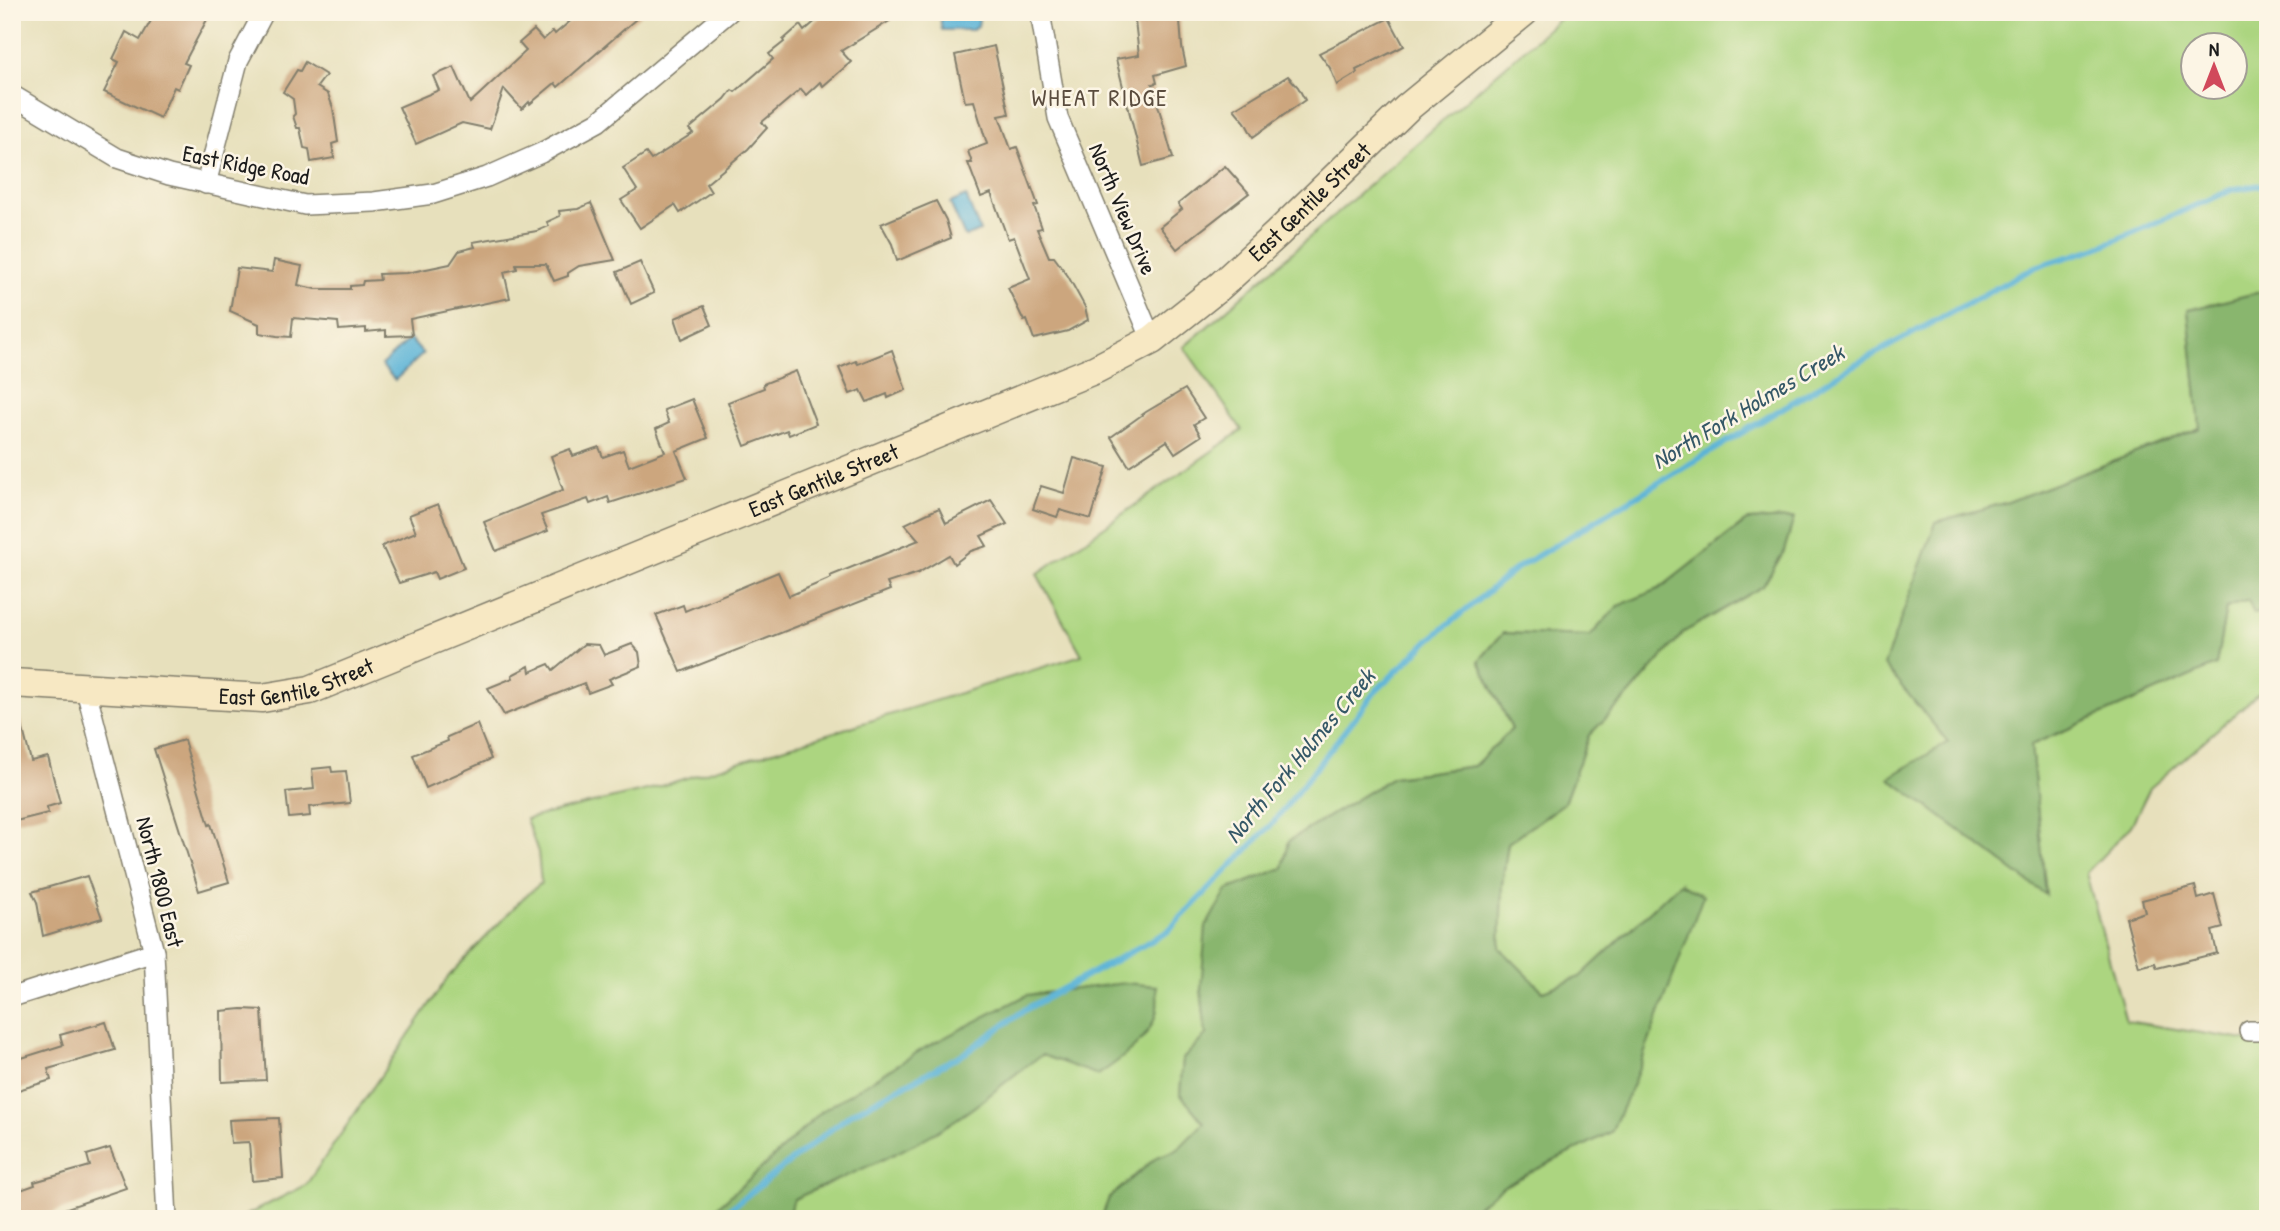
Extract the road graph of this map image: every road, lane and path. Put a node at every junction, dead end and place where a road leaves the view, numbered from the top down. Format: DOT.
graph roads {
  1 [pos="264,12"];
  2 [pos="729,12"];
  3 [pos="1040,12"];
  4 [pos="1524,12"];
  5 [pos="12,95"];
  6 [pos="206,184"];
  7 [pos="1152,340"];
  8 [pos="12,683"];
  9 [pos="85,686"];
  10 [pos="154,952"];
  11 [pos="12,996"];
  12 [pos="167,1219"];
  1 -- 6 [label="street"];
  2 -- 6 [label="street, East Ridge Road"];
  3 -- 7 [label="street, North View Drive"];
  4 -- 7 [label="street, East Gentile Street"];
  5 -- 6 [label="street, East Ridge Road"];
  7 -- 9 [label="street, East Gentile Street"];
  8 -- 9 [label="street, East Gentile Street"];
  9 -- 10 [label="street, North 1800 East"];
  10 -- 11 [label="street"];
  10 -- 12 [label="street, North 1800 East"];
}
